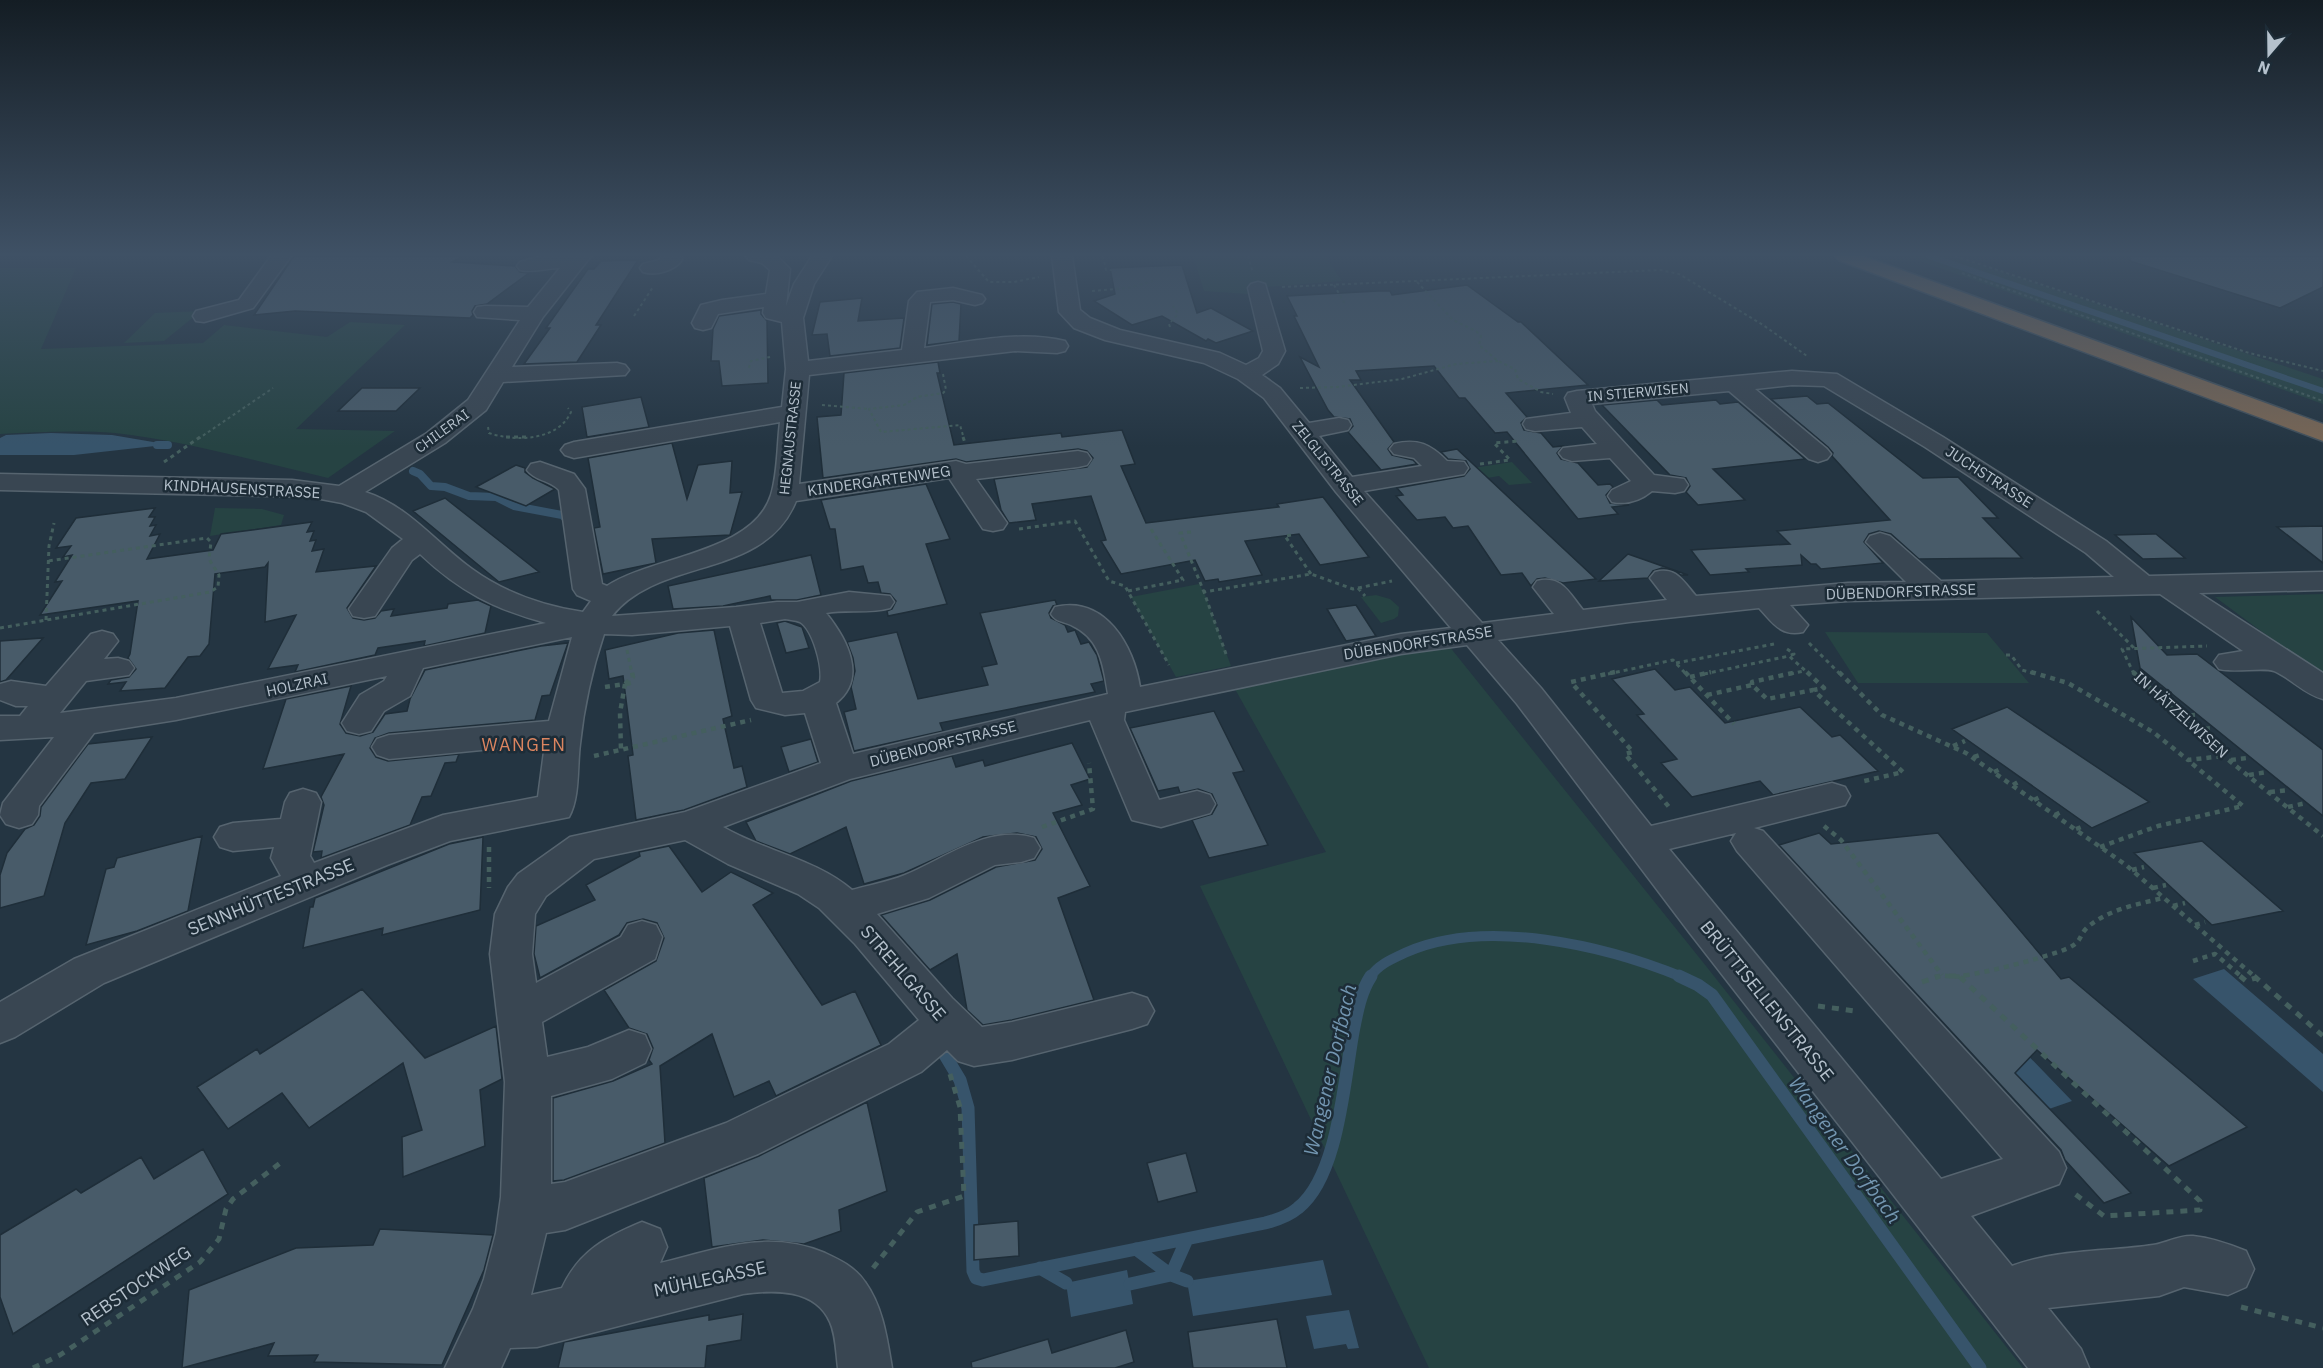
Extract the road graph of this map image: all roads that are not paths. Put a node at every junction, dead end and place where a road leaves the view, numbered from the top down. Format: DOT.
graph roads {
  1 [pos="530,320"];
  2 [pos="704,320"];
  3 [pos="785,320"];
  4 [pos="917,320"];
  5 [pos="1078,320"];
  6 [pos="1272,320"];
  7 [pos="2018,320"];
  8 [pos="2060,320"];
  9 [pos="703,323"];
  10 [pos="1101,332"];
  11 [pos="1057,346"];
  12 [pos="912,356"];
  13 [pos="787,362"];
  14 [pos="1004,366"];
  15 [pos="617,370"];
  16 [pos="1246,374"];
  17 [pos="496,375"];
  18 [pos="1829,379"];
  19 [pos="1736,384"];
  20 [pos="1611,395"];
  21 [pos="804,409"];
  22 [pos="1583,409"];
  23 [pos="1776,410"];
  24 [pos="1629,414"];
  25 [pos="2323,415"];
  26 [pos="687,416"];
  27 [pos="1736,418"];
  28 [pos="740,420"];
  29 [pos="1339,425"];
  30 [pos="1302,432"];
  31 [pos="2323,432"];
  32 [pos="1527,433"];
  33 [pos="574,450"];
  34 [pos="1403,450"];
  35 [pos="1616,450"];
  36 [pos="1782,452"];
  37 [pos="1572,453"];
  38 [pos="1078,459"];
  39 [pos="540,470"];
  40 [pos="959,474"];
  41 [pos="0,482"];
  42 [pos="1646,482"];
  43 [pos="1675,484"];
  44 [pos="1345,486"];
  45 [pos="785,494"];
  46 [pos="342,495"];
  47 [pos="1622,496"];
  48 [pos="993,524"];
  49 [pos="420,540"];
  50 [pos="1880,542"];
  51 [pos="1665,578"];
  52 [pos="2323,580"];
  53 [pos="2154,584"];
  54 [pos="1548,587"];
  55 [pos="2031,587"];
  56 [pos="1933,590"];
  57 [pos="1766,598"];
  58 [pos="879,602"];
  59 [pos="1689,607"];
  60 [pos="364,609"];
  61 [pos="601,611"];
  62 [pos="799,612"];
  63 [pos="1066,614"];
  64 [pos="2054,615"];
  65 [pos="742,616"];
  66 [pos="1575,620"];
  67 [pos="1792,625"];
  68 [pos="1473,633"];
  69 [pos="425,653"];
  70 [pos="104,655"];
  71 [pos="2323,688"];
  72 [pos="11,692"];
  73 [pos="55,697"];
  74 [pos="817,697"];
  75 [pos="1107,705"];
  76 [pos="84,722"];
  77 [pos="359,723"];
  78 [pos="15,728"];
  79 [pos="563,731"];
  80 [pos="389,747"];
  81 [pos="841,769"];
  82 [pos="1833,800"];
  83 [pos="1197,804"];
  84 [pos="556,808"];
  85 [pos="19,815"];
  86 [pos="690,825"];
  87 [pos="233,837"];
  88 [pos="1750,841"];
  89 [pos="1642,842"];
  90 [pos="583,847"];
  91 [pos="1005,850"];
  92 [pos="306,882"];
  93 [pos="844,908"];
  94 [pos="642,937"];
  95 [pos="1132,1011"];
  96 [pos="520,1013"];
  97 [pos="0,1024"];
  98 [pos="947,1024"];
  99 [pos="628,1049"];
  100 [pos="528,1082"];
  101 [pos="1932,1206"];
  102 [pos="524,1212"];
  103 [pos="642,1246"];
  104 [pos="2228,1269"];
  105 [pos="2004,1295"];
  106 [pos="579,1311"];
  107 [pos="495,1322"];
  108 [pos="472,1368"];
  109 [pos="865,1368"];
  110 [pos="2062,1368"];
  1 -- 17 [label="street, CHILERAI"];
  2 -- 9 [label="street"];
  3 -- 13 [label="street, HEGNAUSTRASSE"];
  4 -- 12 [label="street"];
  5 -- 10 [label="street, ZELGLISTRASSE"];
  6 -- 16 [label="street"];
  7 -- 31 [label="highway"];
  8 -- 25 [label="highway"];
  10 -- 11 [label="street"];
  10 -- 16 [label="street, ZELGLISTRASSE"];
  11 -- 12 [label="street"];
  11 -- 14 [label="street"];
  12 -- 13 [label="street"];
  13 -- 21 [label="street, HEGNAUSTRASSE"];
  15 -- 17 [label="street"];
  16 -- 30 [label="street, ZELGLISTRASSE"];
  17 -- 46 [label="street, CHILERAI"];
  18 -- 19 [label="street, IN STIERWISEN"];
  18 -- 53 [label="street, JUCHSTRASSE"];
  19 -- 20 [label="street, IN STIERWISEN"];
  19 -- 23 [label="street"];
  20 -- 22 [label="street, IN STIERWISEN"];
  20 -- 24 [label="street"];
  21 -- 28 [label="street"];
  21 -- 45 [label="street, HEGNAUSTRASSE"];
  22 -- 32 [label="street"];
  22 -- 35 [label="street, IN STIERWISEN"];
  23 -- 27 [label="street"];
  23 -- 36 [label="street"];
  26 -- 28 [label="street"];
  28 -- 33 [label="street"];
  29 -- 30 [label="street"];
  30 -- 44 [label="street, ZELGLISTRASSE"];
  34 -- 44 [label="street"];
  35 -- 37 [label="street"];
  35 -- 42 [label="street, IN STIERWISEN"];
  38 -- 40 [label="street"];
  39 -- 61 [label="street"];
  40 -- 45 [label="street, KINDERGARTENWEG"];
  40 -- 48 [label="street, KINDERGARTENWEG"];
  41 -- 46 [label="street, KINDHAUSENSTRASSE"];
  42 -- 43 [label="street"];
  42 -- 47 [label="street"];
  44 -- 68 [label="street, ZELGLISTRASSE"];
  45 -- 61 [label="street, HEGNAUSTRASSE"];
  46 -- 49 [label="street, KINDHAUSENSTRASSE"];
  49 -- 60 [label="street"];
  49 -- 61 [label="street, KINDHAUSENSTRASSE"];
  50 -- 56 [label="street"];
  51 -- 59 [label="street"];
  52 -- 53 [label="street, DÜBENDORFSTRASSE"];
  53 -- 55 [label="street, DÜBENDORFSTRASSE"];
  53 -- 71 [label="street"];
  54 -- 66 [label="street"];
  55 -- 56 [label="street, DÜBENDORFSTRASSE"];
  55 -- 64 [label="street"];
  56 -- 57 [label="street, DÜBENDORFSTRASSE"];
  57 -- 59 [label="street, DÜBENDORFSTRASSE"];
  57 -- 67 [label="street"];
  58 -- 62 [label="street"];
  59 -- 66 [label="street, DÜBENDORFSTRASSE"];
  61 -- 65 [label="street"];
  61 -- 69 [label="street, HOLZRAI"];
  61 -- 79 [label="street"];
  62 -- 65 [label="street"];
  62 -- 74 [label="street"];
  63 -- 75 [label="street"];
  65 -- 74 [label="street"];
  66 -- 68 [label="street, DÜBENDORFSTRASSE"];
  68 -- 75 [label="street, DÜBENDORFSTRASSE"];
  68 -- 89 [label="street, BRÜTTISELLENSTRASSE"];
  69 -- 76 [label="street, HOLZRAI"];
  69 -- 77 [label="street"];
  70 -- 73 [label="street"];
  72 -- 73 [label="street"];
  73 -- 78 [label="street"];
  74 -- 81 [label="street"];
  75 -- 81 [label="street, DÜBENDORFSTRASSE"];
  75 -- 83 [label="street"];
  76 -- 78 [label="street, HOLZRAI"];
  76 -- 85 [label="street"];
  79 -- 80 [label="street"];
  79 -- 84 [label="street"];
  81 -- 86 [label="street, DÜBENDORFSTRASSE"];
  82 -- 89 [label="street"];
  84 -- 90 [label="street"];
  84 -- 92 [label="street, SENNHÜTTESTRASSE"];
  86 -- 90 [label="street, DÜBENDORFSTRASSE"];
  86 -- 93 [label="street, STREHLGASSE"];
  87 -- 92 [label="street"];
  88 -- 101 [label="street"];
  89 -- 101 [label="street, BRÜTTISELLENSTRASSE"];
  90 -- 96 [label="street"];
  91 -- 93 [label="street"];
  92 -- 97 [label="street, SENNHÜTTESTRASSE"];
  93 -- 98 [label="street, STREHLGASSE"];
  94 -- 96 [label="street"];
  95 -- 98 [label="street, STREHLGASSE"];
  96 -- 100 [label="street"];
  98 -- 102 [label="street"];
  99 -- 100 [label="street"];
  100 -- 102 [label="street"];
  101 -- 105 [label="street, BRÜTTISELLENSTRASSE"];
  102 -- 107 [label="street"];
  103 -- 106 [label="street"];
  104 -- 105 [label="street"];
  105 -- 110 [label="street, BRÜTTISELLENSTRASSE"];
  106 -- 107 [label="street, MÜHLEGASSE"];
  106 -- 109 [label="street, MÜHLEGASSE"];
  107 -- 108 [label="street"];
}
